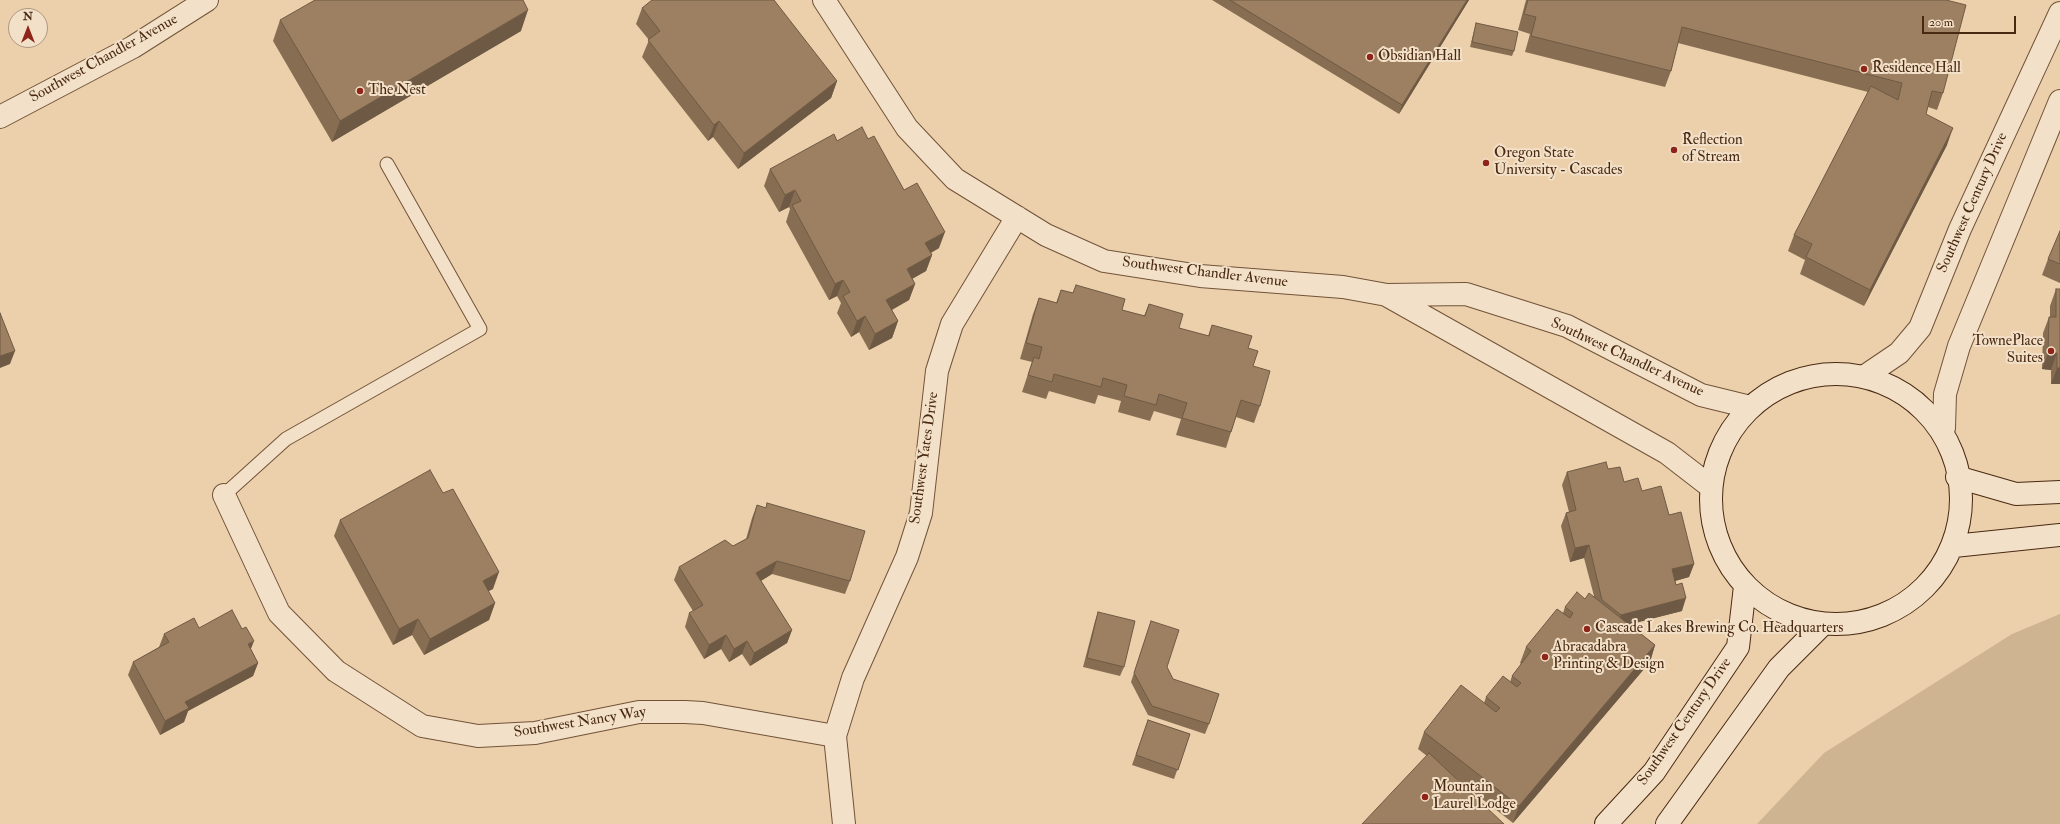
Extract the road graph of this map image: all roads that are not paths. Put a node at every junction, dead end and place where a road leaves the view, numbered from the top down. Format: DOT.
graph roads {
  1 [pos="207,0"];
  2 [pos="824,0"];
  3 [pos="2060,13"];
  4 [pos="2060,101"];
  5 [pos="0,117"];
  6 [pos="387,164"];
  7 [pos="1018,217"];
  8 [pos="1387,295"];
  9 [pos="1865,376"];
  10 [pos="1750,407"];
  11 [pos="1944,428"];
  12 [pos="1957,477"];
  13 [pos="1711,487"];
  14 [pos="2060,492"];
  15 [pos="224,495"];
  16 [pos="2060,535"];
  17 [pos="1954,546"];
  18 [pos="1745,586"];
  19 [pos="1824,624"];
  20 [pos="835,736"];
  21 [pos="844,824"];
  22 [pos="1606,824"];
  23 [pos="1667,824"];
  1 -- 5 [label="street, Southwest Chandler Avenue"];
  2 -- 7 [label="street, Southwest Chandler Avenue"];
  3 -- 9 [label="street, Southwest Century Drive"];
  4 -- 11 [label="street"];
  6 -- 15 [label="lane"];
  7 -- 8 [label="street, Southwest Chandler Avenue"];
  7 -- 20 [label="street, Southwest Yates Drive"];
  8 -- 10 [label="street, Southwest Chandler Avenue"];
  8 -- 13 [label="street, Southwest Chandler Avenue"];
  9 -- 10 [label="street"];
  9 -- 11 [label="street"];
  10 -- 13 [label="street"];
  11 -- 12 [label="street"];
  12 -- 14 [label="street"];
  12 -- 17 [label="street"];
  13 -- 18 [label="street"];
  15 -- 20 [label="street, Southwest Nancy Way"];
  16 -- 17 [label="street"];
  17 -- 19 [label="street"];
  18 -- 19 [label="street"];
  18 -- 22 [label="street, Southwest Century Drive"];
  19 -- 23 [label="street"];
  20 -- 21 [label="street, Southwest Yates Drive"];
}
